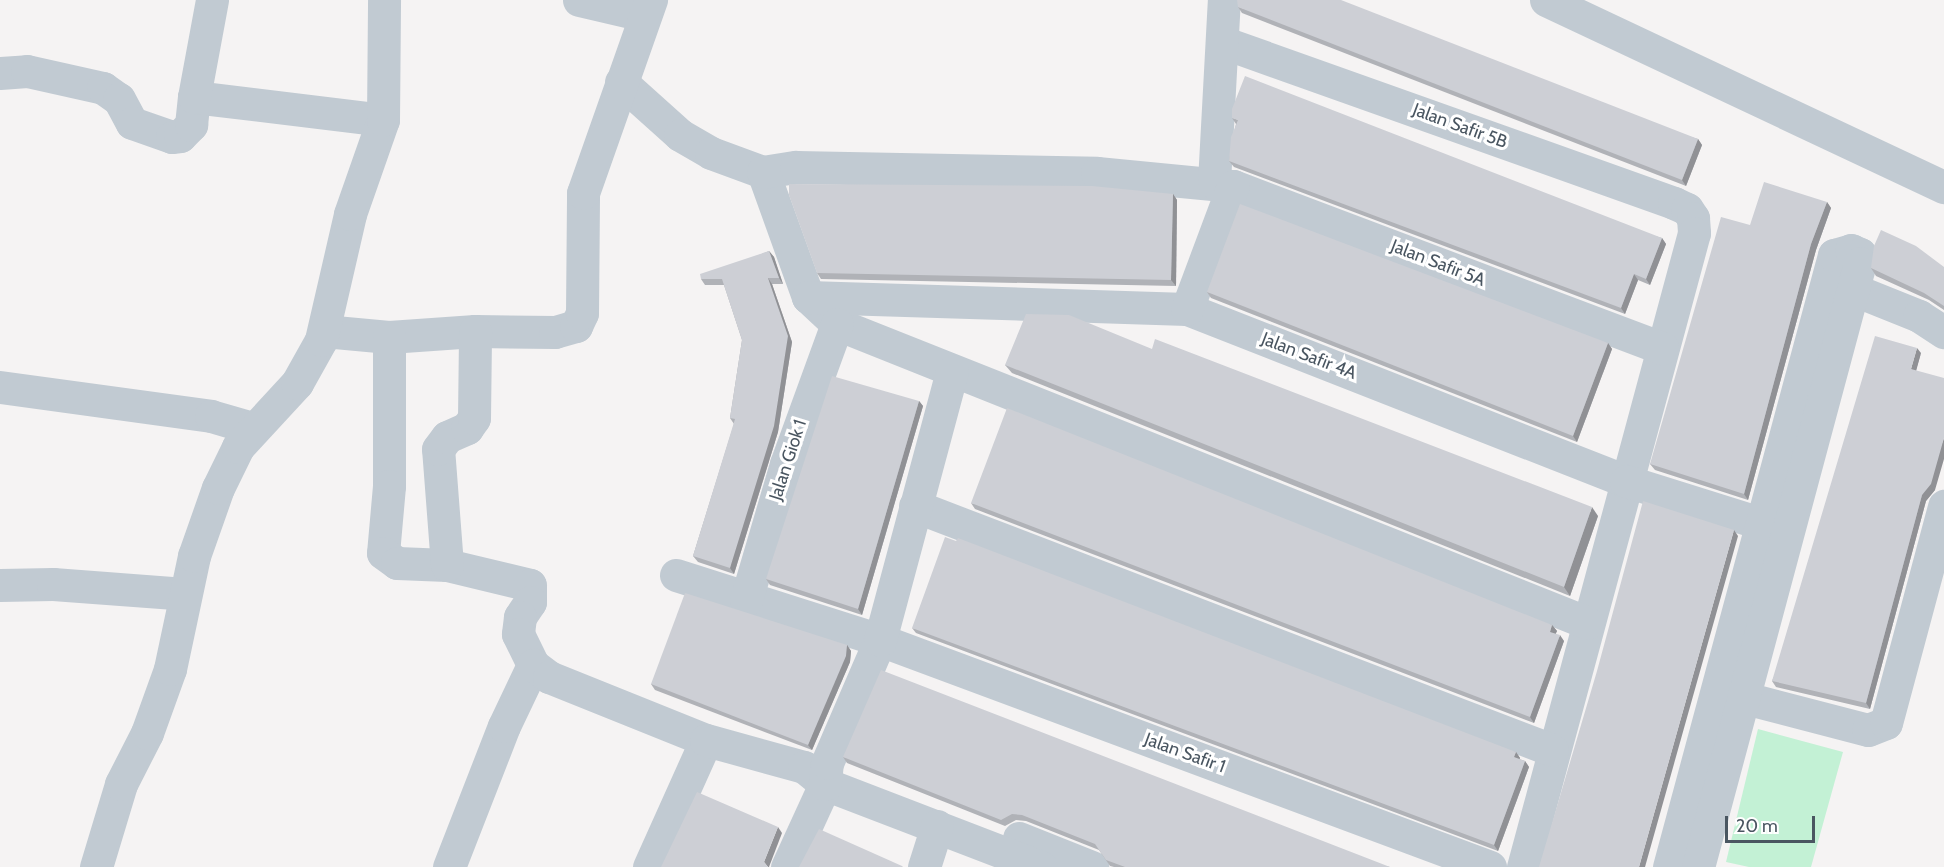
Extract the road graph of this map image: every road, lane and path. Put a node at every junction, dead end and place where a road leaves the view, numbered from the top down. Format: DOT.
graph roads {
  1 [pos="212,0"];
  2 [pos="384,0"];
  3 [pos="579,0"];
  4 [pos="1224,0"];
  5 [pos="1546,0"];
  6 [pos="648,8"];
  7 [pos="1222,42"];
  8 [pos="0,74"];
  9 [pos="621,82"];
  10 [pos="194,97"];
  11 [pos="383,120"];
  12 [pos="763,172"];
  13 [pos="1223,184"];
  14 [pos="1944,188"];
  15 [pos="808,297"];
  16 [pos="1187,309"];
  17 [pos="837,324"];
  18 [pos="324,331"];
  19 [pos="475,331"];
  20 [pos="1944,332"];
  21 [pos="389,337"];
  22 [pos="1662,348"];
  23 [pos="952,372"];
  24 [pos="0,387"];
  25 [pos="252,428"];
  26 [pos="1626,481"];
  27 [pos="915,506"];
  28 [pos="1944,506"];
  29 [pos="1775,528"];
  30 [pos="447,565"];
  31 [pos="676,574"];
  32 [pos="0,585"];
  33 [pos="185,594"];
  34 [pos="746,600"];
  35 [pos="1588,623"];
  36 [pos="880,640"];
  37 [pos="533,665"];
  38 [pos="1744,698"];
  39 [pos="706,740"];
  40 [pos="1552,750"];
  41 [pos="819,771"];
  42 [pos="937,826"];
  43 [pos="96,867"];
  44 [pos="449,867"];
  45 [pos="649,867"];
  46 [pos="787,867"];
  47 [pos="924,867"];
  48 [pos="1041,867"];
  49 [pos="1092,867"];
  50 [pos="1490,867"];
  51 [pos="1523,867"];
  52 [pos="1669,867"];
  53 [pos="1698,867"];
  1 -- 10 [label="street"];
  2 -- 11 [label="street"];
  3 -- 6 [label="street"];
  4 -- 7 [label="street"];
  5 -- 14 [label="street"];
  6 -- 9 [label="street"];
  7 -- 13 [label="street"];
  7 -- 22 [label="street, Jalan Safir 5B"];
  8 -- 10 [label="street"];
  9 -- 12 [label="street"];
  9 -- 19 [label="street"];
  10 -- 11 [label="street"];
  11 -- 18 [label="street"];
  12 -- 13 [label="street, Jalan Safir 5A"];
  12 -- 15 [label="street"];
  13 -- 16 [label="street"];
  13 -- 22 [label="street, Jalan Safir 5A"];
  15 -- 16 [label="street, Jalan Safir 4A"];
  15 -- 17 [label="street"];
  16 -- 26 [label="street, Jalan Safir 4A"];
  17 -- 23 [label="street"];
  17 -- 34 [label="street, Jalan Giok 1"];
  18 -- 21 [label="street"];
  18 -- 25 [label="street"];
  19 -- 21 [label="street"];
  19 -- 30 [label="street"];
  20 -- 29 [label="street"];
  21 -- 30 [label="street"];
  22 -- 26 [label="street"];
  23 -- 27 [label="street"];
  23 -- 35 [label="street"];
  24 -- 25 [label="street"];
  25 -- 33 [label="street"];
  26 -- 29 [label="street, Jalan Safir 4A"];
  26 -- 35 [label="street"];
  27 -- 36 [label="street"];
  27 -- 40 [label="street"];
  28 -- 38 [label="street"];
  29 -- 38 [label="street"];
  29 -- 52 [label="street"];
  30 -- 37 [label="street"];
  31 -- 34 [label="street"];
  32 -- 33 [label="street"];
  33 -- 43 [label="street"];
  34 -- 36 [label="street"];
  35 -- 40 [label="street"];
  36 -- 41 [label="street"];
  36 -- 50 [label="street, Jalan Safir 1"];
  37 -- 39 [label="street"];
  37 -- 44 [label="street"];
  38 -- 53 [label="street"];
  39 -- 41 [label="street"];
  39 -- 45 [label="street"];
  40 -- 51 [label="street"];
  41 -- 42 [label="street"];
  41 -- 46 [label="street"];
  41 -- 49 [label="street"];
  42 -- 47 [label="street"];
  42 -- 48 [label="street"];
}
